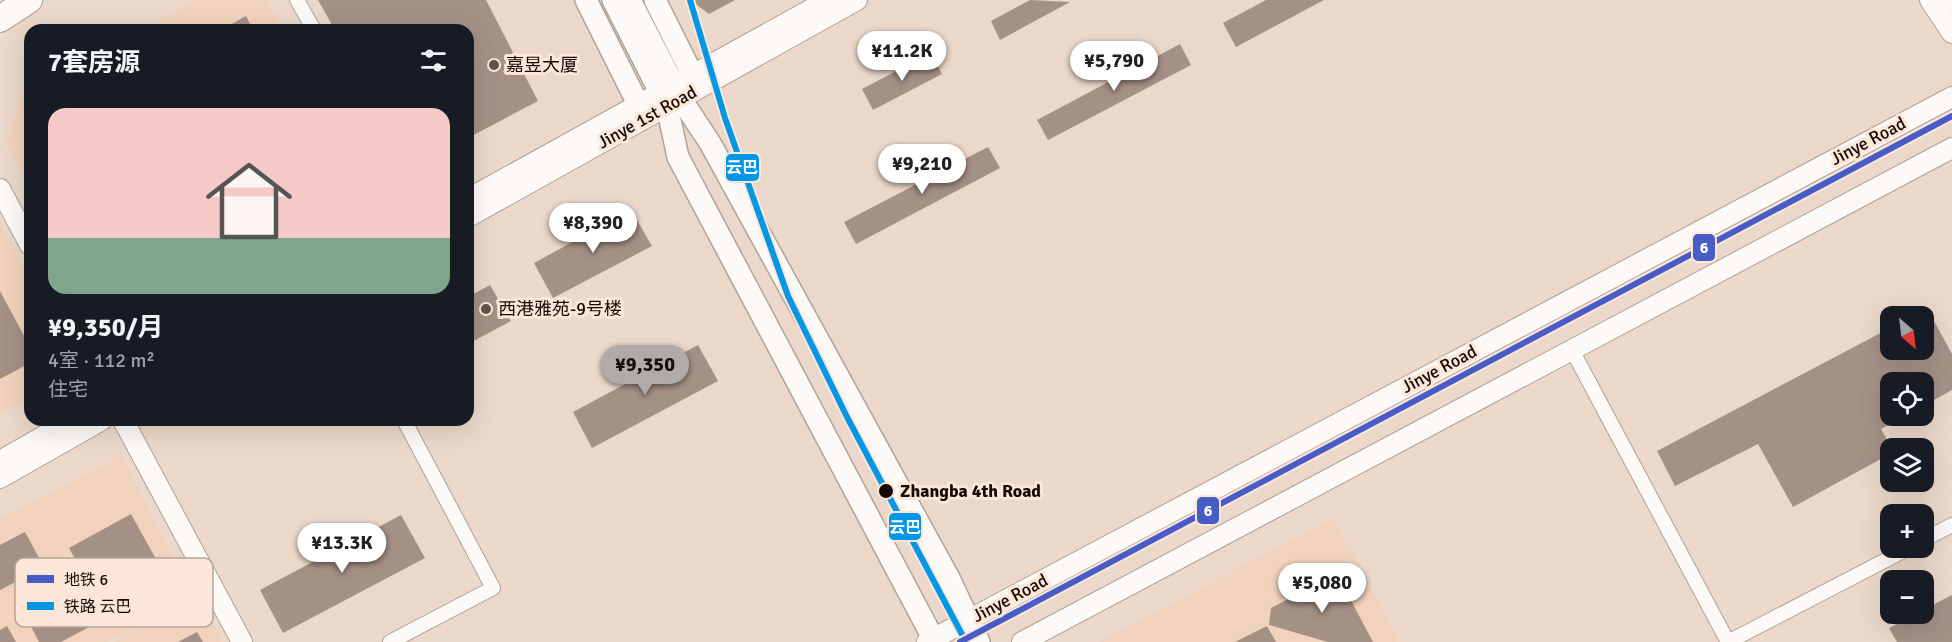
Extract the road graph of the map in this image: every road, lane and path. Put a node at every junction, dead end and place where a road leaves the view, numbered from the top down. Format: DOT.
graph roads {
  1 [pos="29,0"];
  2 [pos="297,0"];
  3 [pos="586,0"];
  4 [pos="613,0"];
  5 [pos="630,0"];
  6 [pos="655,0"];
  7 [pos="828,0"];
  8 [pos="857,0"];
  9 [pos="1930,0"];
  10 [pos="1949,0"];
  11 [pos="1952,4"];
  12 [pos="0,19"];
  13 [pos="311,24"];
  14 [pos="1952,33"];
  15 [pos="693,76"];
  16 [pos="670,96"];
  17 [pos="1952,97"];
  18 [pos="639,106"];
  19 [pos="1952,148"];
  20 [pos="0,189"];
  21 [pos="474,196"];
  22 [pos="474,213"];
  23 [pos="24,234"];
  24 [pos="1572,350"];
  25 [pos="61,426"];
  26 [pos="91,426"];
  27 [pos="126,426"];
  28 [pos="407,426"];
  29 [pos="0,460"];
  30 [pos="0,478"];
  31 [pos="1952,525"];
  32 [pos="1934,534"];
  33 [pos="197,558"];
  34 [pos="1890,558"];
  35 [pos="213,588"];
  36 [pos="967,621"];
  37 [pos="932,641"];
  38 [pos="242,642"];
  39 [pos="390,642"];
  40 [pos="979,642"];
  41 [pos="1022,642"];
  42 [pos="1728,642"];
  1 -- 12 [label="highway"];
  2 -- 13 [label="street"];
  3 -- 18 [label="main road"];
  4 -- 16 [label="main road"];
  5 -- 16 [label="main road"];
  6 -- 15 [label="main road"];
  7 -- 15 [label="main road, Jinye 1st Road"];
  8 -- 16 [label="main road, Jinye 1st Road"];
  9 -- 14 [label="main road"];
  10 -- 11 [label="main road"];
  15 -- 16 [label="main road, Jinye 1st Road"];
  16 -- 18 [label="main road, Jinye 1st Road"];
  16 -- 22 [label="main road, Jinye 1st Road"];
  16 -- 36 [label="main road"];
  16 -- 37 [label="main road"];
  17 -- 36 [label="main road, Jinye Road"];
  18 -- 21 [label="main road, Jinye 1st Road"];
  19 -- 24 [label="main road"];
  20 -- 23 [label="main road"];
  24 -- 41 [label="main road"];
  24 -- 42 [label="street"];
  25 -- 29 [label="main road"];
  26 -- 30 [label="main road"];
  27 -- 33 [label="main road"];
  28 -- 39 [label="street"];
  31 -- 32 [label="street"];
  34 -- 42 [label="street"];
  35 -- 38 [label="main road"];
  36 -- 37 [label="main road, Jinye Road"];
  36 -- 40 [label="main road"];
}
